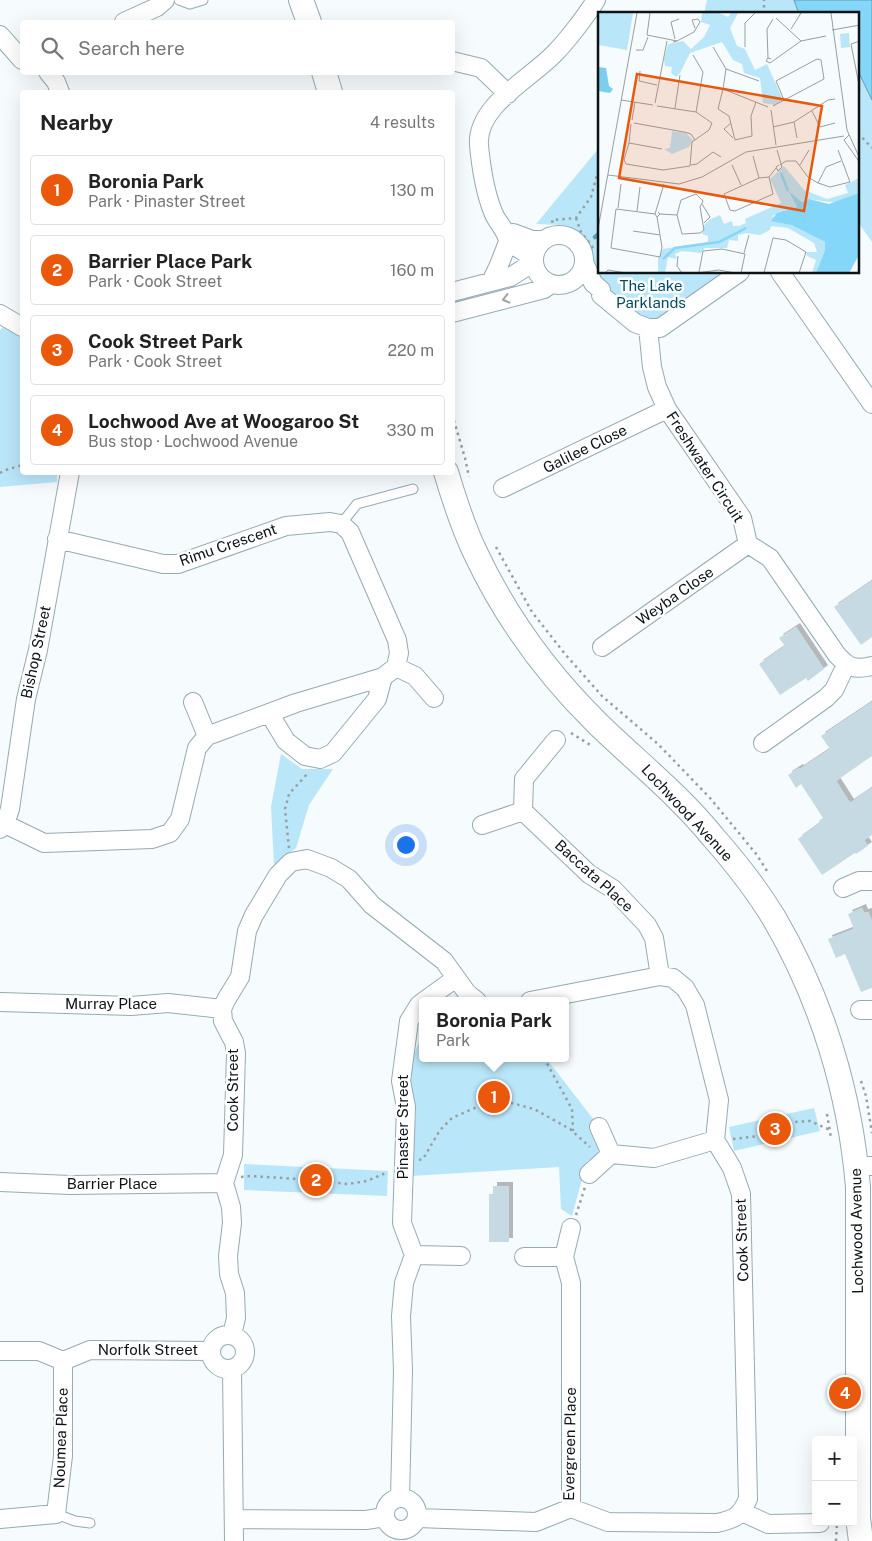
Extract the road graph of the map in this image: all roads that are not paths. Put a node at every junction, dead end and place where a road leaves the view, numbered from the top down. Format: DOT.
graph roads {
  1 [pos="166,0"];
  2 [pos="179,0"];
  3 [pos="203,0"];
  4 [pos="301,0"];
  5 [pos="305,0"];
  6 [pos="596,0"];
  7 [pos="129,20"];
  8 [pos="308,20"];
  9 [pos="309,20"];
  10 [pos="0,35"];
  11 [pos="20,58"];
  12 [pos="455,62"];
  13 [pos="52,75"];
  14 [pos="325,75"];
  15 [pos="59,90"];
  16 [pos="329,90"];
  17 [pos="508,94"];
  18 [pos="546,236"];
  19 [pos="508,238"];
  20 [pos="589,256"];
  21 [pos="534,260"];
  22 [pos="737,274"];
  23 [pos="781,274"];
  24 [pos="491,282"];
  25 [pos="559,284"];
  26 [pos="455,291"];
  27 [pos="601,295"];
  28 [pos="455,311"];
  29 [pos="0,314"];
  30 [pos="20,326"];
  31 [pos="648,328"];
  32 [pos="872,404"];
  33 [pos="667,408"];
  34 [pos="69,475"];
  35 [pos="447,475"];
  36 [pos="503,488"];
  37 [pos="413,489"];
  38 [pos="342,524"];
  39 [pos="58,539"];
  40 [pos="748,544"];
  41 [pos="602,647"];
  42 [pos="846,665"];
  43 [pos="872,666"];
  44 [pos="390,672"];
  45 [pos="434,698"];
  46 [pos="193,702"];
  47 [pos="269,713"];
  48 [pos="207,736"];
  49 [pos="556,740"];
  50 [pos="763,743"];
  51 [pos="523,811"];
  52 [pos="482,824"];
  53 [pos="2,827"];
  54 [pos="872,881"];
  55 [pos="843,888"];
  56 [pos="660,976"];
  57 [pos="456,978"];
  58 [pos="429,997"];
  59 [pos="472,997"];
  60 [pos="551,997"];
  61 [pos="0,1002"];
  62 [pos="419,1004"];
  63 [pos="222,1009"];
  64 [pos="598,1127"];
  65 [pos="715,1140"];
  66 [pos="611,1154"];
  67 [pos="588,1174"];
  68 [pos="865,1177"];
  69 [pos="0,1182"];
  70 [pos="225,1182"];
  71 [pos="571,1228"];
  72 [pos="414,1255"];
  73 [pos="461,1256"];
  74 [pos="524,1257"];
  75 [pos="564,1257"];
  76 [pos="232,1335"];
  77 [pos="0,1351"];
  78 [pos="211,1351"];
  79 [pos="63,1361"];
  80 [pos="232,1369"];
  81 [pos="847,1481"];
  82 [pos="400,1498"];
  83 [pos="571,1508"];
  84 [pos="742,1512"];
  85 [pos="56,1514"];
  86 [pos="385,1517"];
  87 [pos="417,1518"];
  88 [pos="234,1519"];
  89 [pos="0,1520"];
  90 [pos="90,1523"];
  91 [pos="812,1525"];
  92 [pos="844,1526"];
  93 [pos="234,1541"];
  94 [pos="852,1541"];
  1 -- 7 [label="street"];
  2 -- 3 [label="lane"];
  4 -- 8 [label="street"];
  5 -- 9 [label="street"];
  6 -- 17 [label="street"];
  10 -- 11 [label="street"];
  12 -- 17 [label="street"];
  13 -- 15 [label="street"];
  14 -- 16 [label="street"];
  17 -- 19 [label="street"];
  18 -- 19 [label="street"];
  18 -- 20 [label="street"];
  18 -- 21 [label="street"];
  19 -- 21 [label="street"];
  19 -- 24 [label="street"];
  20 -- 25 [label="street"];
  20 -- 27 [label="street"];
  21 -- 24 [label="street"];
  21 -- 25 [label="street"];
  22 -- 31 [label="street"];
  23 -- 32 [label="street"];
  24 -- 26 [label="street"];
  25 -- 27 [label="street"];
  25 -- 28 [label="street, one-way"];
  27 -- 31 [label="street"];
  29 -- 30 [label="street"];
  31 -- 33 [label="street, Freshwater Circuit"];
  33 -- 36 [label="street, Galilee Close"];
  33 -- 40 [label="street, Freshwater Circuit"];
  34 -- 39 [label="street, Bishop Street"];
  35 -- 68 [label="street, Lochwood Avenue"];
  37 -- 38 [label="lane"];
  38 -- 39 [label="street, Rimu Crescent"];
  38 -- 44 [label="street"];
  39 -- 53 [label="street, Bishop Street"];
  40 -- 41 [label="street, Weyba Close"];
  40 -- 42 [label="street"];
  42 -- 43 [label="street"];
  42 -- 50 [label="street"];
  44 -- 45 [label="street"];
  44 -- 47 [label="street"];
  44 -- 47 [label="street"];
  46 -- 48 [label="street"];
  47 -- 48 [label="street"];
  48 -- 53 [label="street"];
  49 -- 51 [label="street"];
  51 -- 52 [label="street"];
  51 -- 56 [label="street, Baccata Place"];
  54 -- 55 [label="street"];
  56 -- 60 [label="street"];
  56 -- 65 [label="street"];
  57 -- 58 [label="street, Pinaster Street"];
  57 -- 59 [label="street"];
  57 -- 63 [label="street"];
  61 -- 63 [label="street, Murray Place"];
  62 -- 72 [label="street, Pinaster Street"];
  63 -- 70 [label="street, Cook Street"];
  64 -- 66 [label="street"];
  65 -- 66 [label="street"];
  65 -- 84 [label="street, Cook Street"];
  66 -- 67 [label="street"];
  68 -- 81 [label="street, Lochwood Avenue"];
  69 -- 70 [label="street, Barrier Place"];
  70 -- 76 [label="street"];
  71 -- 75 [label="street, Evergreen Place"];
  72 -- 73 [label="street"];
  72 -- 82 [label="street"];
  74 -- 75 [label="street"];
  75 -- 83 [label="street, Evergreen Place"];
  76 -- 78 [label="street"];
  76 -- 80 [label="street"];
  77 -- 79 [label="street"];
  78 -- 79 [label="street, Norfolk Street"];
  78 -- 80 [label="street"];
  79 -- 85 [label="street, Noumea Place"];
  80 -- 88 [label="street"];
  82 -- 86 [label="street"];
  82 -- 87 [label="street"];
  83 -- 84 [label="street"];
  83 -- 87 [label="street, Evergreen Place"];
  84 -- 91 [label="street"];
  85 -- 89 [label="street"];
  85 -- 90 [label="lane"];
  86 -- 87 [label="street"];
  86 -- 88 [label="street"];
  88 -- 93 [label="street"];
  92 -- 94 [label="street, Lochwood Avenue"];
}
